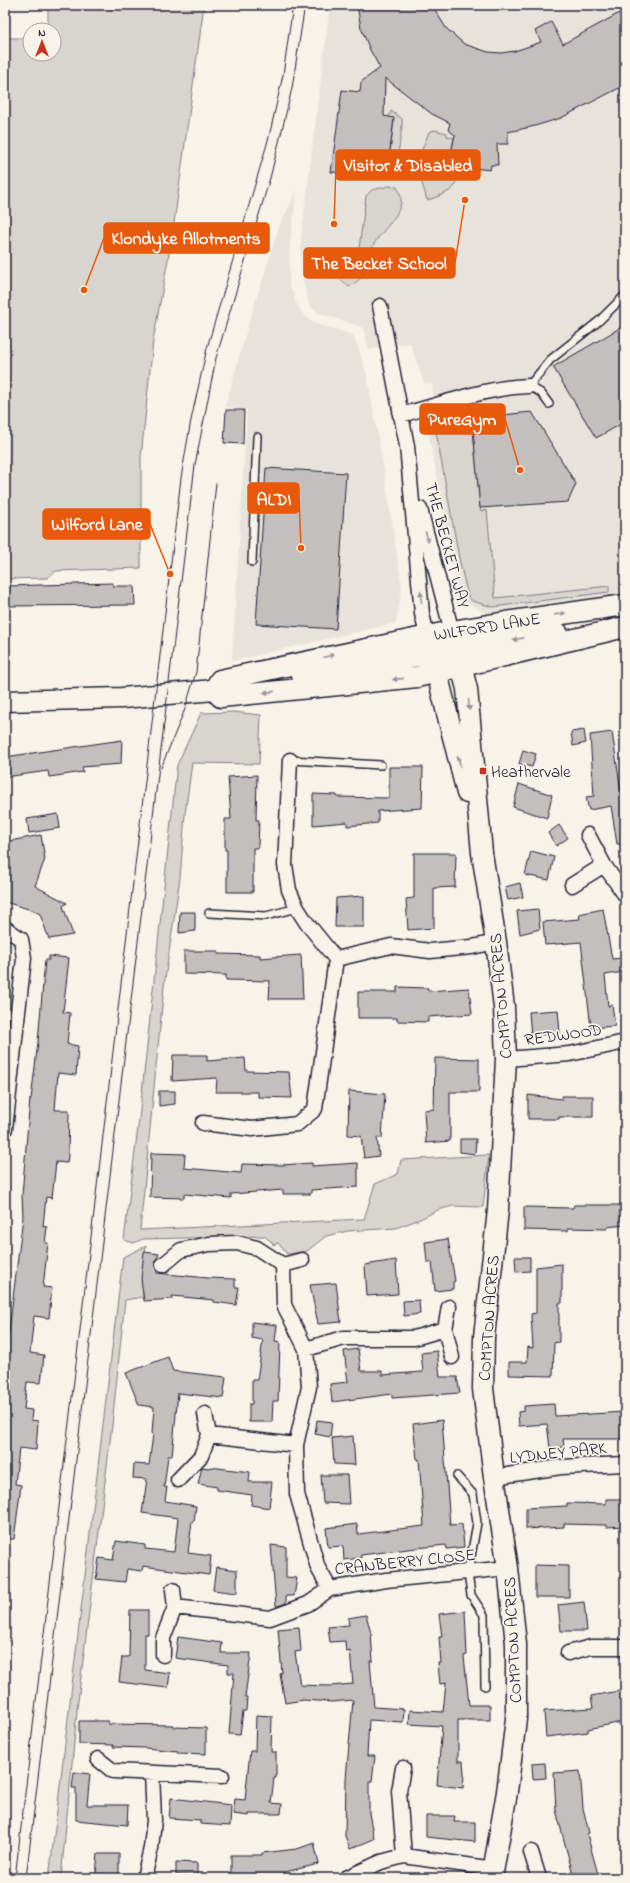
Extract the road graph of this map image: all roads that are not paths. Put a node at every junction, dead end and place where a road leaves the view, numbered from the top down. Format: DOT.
graph roads {
  1 [pos="625,295"];
  2 [pos="380,306"];
  3 [pos="529,386"];
  4 [pos="549,404"];
  5 [pos="400,415"];
  6 [pos="257,437"];
  7 [pos="410,472"];
  8 [pos="252,562"];
  9 [pos="625,605"];
  10 [pos="625,622"];
  11 [pos="625,628"];
  12 [pos="457,649"];
  13 [pos="432,654"];
  14 [pos="214,690"];
  15 [pos="5,701"];
  16 [pos="290,760"];
  17 [pos="381,765"];
  18 [pos="588,835"];
  19 [pos="482,853"];
  20 [pos="604,865"];
  21 [pos="572,885"];
  22 [pos="625,894"];
  23 [pos="297,908"];
  24 [pos="209,913"];
  25 [pos="5,928"];
  26 [pos="496,942"];
  27 [pos="336,959"];
  28 [pos="625,1042"];
  29 [pos="506,1059"];
  30 [pos="203,1123"];
  31 [pos="5,1128"];
  32 [pos="302,1260"];
  33 [pos="163,1265"];
  34 [pos="283,1265"];
  35 [pos="449,1307"];
  36 [pos="445,1329"];
  37 [pos="306,1349"];
  38 [pos="452,1357"];
  39 [pos="205,1414"];
  40 [pos="209,1435"];
  41 [pos="296,1445"];
  42 [pos="625,1464"];
  43 [pos="457,1476"];
  44 [pos="494,1477"];
  45 [pos="178,1480"];
  46 [pos="508,1568"];
  47 [pos="468,1573"];
  48 [pos="330,1589"];
  49 [pos="174,1590"];
  50 [pos="175,1607"];
  51 [pos="625,1647"];
  52 [pos="568,1653"];
  53 [pos="163,1655"];
  54 [pos="485,1686"];
  55 [pos="98,1760"];
  56 [pos="403,1768"];
  57 [pos="152,1773"];
  58 [pos="222,1776"];
  59 [pos="531,1852"];
  60 [pos="404,1856"];
  61 [pos="493,1874"];
  62 [pos="144,1878"];
  63 [pos="347,1878"];
  64 [pos="539,1878"];
  1 -- 3 [label="lane"];
  2 -- 5 [label="street, THE BECKET WAY"];
  3 -- 4 [label="lane"];
  3 -- 5 [label="street"];
  5 -- 7 [label="street, THE BECKET WAY"];
  6 -- 8 [label="lane"];
  7 -- 12 [label="street, THE BECKET WAY, one-way"];
  13 -- 7 [label="street, THE BECKET WAY, one-way"];
  12 -- 9 [label="street, WILFORD LANE, one-way"];
  10 -- 12 [label="street, one-way"];
  11 -- 12 [label="street, WILFORD LANE"];
  12 -- 13 [label="street, WILFORD LANE"];
  12 -- 13 [label="street"];
  12 -- 19 [label="street, COMPTON ACRES, one-way"];
  14 -- 13 [label="street, one-way"];
  13 -- 14 [label="street, WILFORD LANE, one-way"];
  19 -- 13 [label="street, COMPTON ACRES, one-way"];
  14 -- 15 [label="street, WILFORD LANE"];
  16 -- 17 [label="lane"];
  16 -- 23 [label="street"];
  18 -- 20 [label="street"];
  19 -- 26 [label="street, COMPTON ACRES"];
  20 -- 21 [label="street"];
  20 -- 22 [label="street"];
  23 -- 24 [label="lane"];
  23 -- 27 [label="street"];
  25 -- 31 [label="street"];
  26 -- 27 [label="street"];
  26 -- 29 [label="street, COMPTON ACRES"];
  27 -- 30 [label="street"];
  28 -- 29 [label="street, REDWOOD"];
  29 -- 44 [label="street, COMPTON ACRES"];
  32 -- 34 [label="street"];
  33 -- 34 [label="street"];
  34 -- 37 [label="street, CRANBERRY CLOSE"];
  35 -- 36 [label="street"];
  36 -- 37 [label="street"];
  36 -- 38 [label="street"];
  37 -- 41 [label="street, CRANBERRY CLOSE"];
  39 -- 40 [label="street"];
  40 -- 41 [label="street"];
  40 -- 45 [label="street"];
  41 -- 48 [label="street, CRANBERRY CLOSE"];
  42 -- 44 [label="street, LYDNEY PARK"];
  43 -- 47 [label="lane"];
  44 -- 46 [label="street, COMPTON ACRES"];
  46 -- 47 [label="street, CRANBERRY CLOSE"];
  46 -- 61 [label="street, COMPTON ACRES"];
  47 -- 48 [label="street, CRANBERRY CLOSE"];
  47 -- 54 [label="lane"];
  48 -- 50 [label="street"];
  49 -- 50 [label="street"];
  50 -- 53 [label="street"];
  51 -- 52 [label="street"];
  55 -- 57 [label="street"];
  56 -- 60 [label="street"];
  57 -- 58 [label="street"];
  57 -- 62 [label="street"];
  59 -- 64 [label="street"];
  60 -- 61 [label="street"];
  60 -- 63 [label="street"];
}
